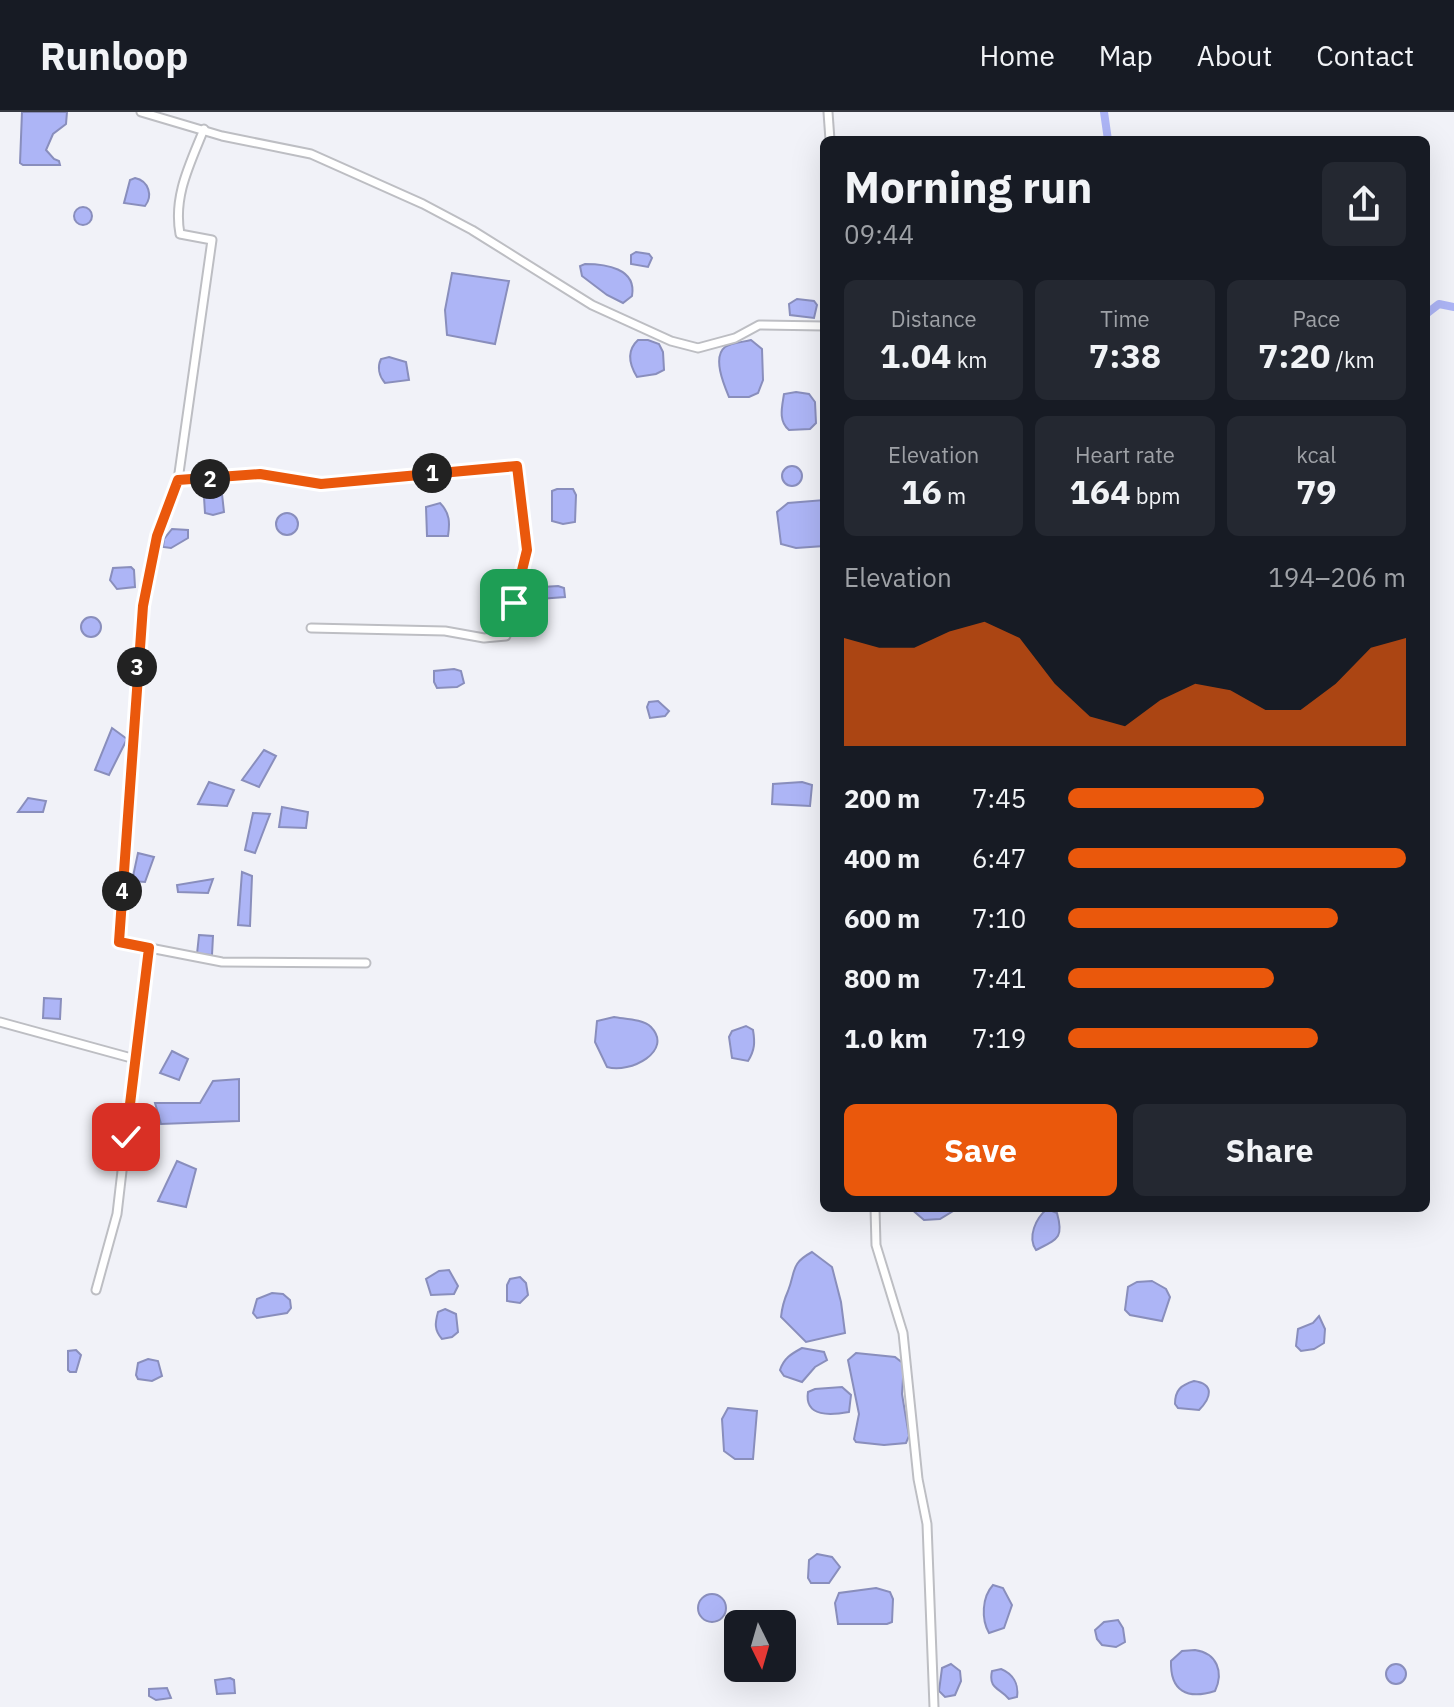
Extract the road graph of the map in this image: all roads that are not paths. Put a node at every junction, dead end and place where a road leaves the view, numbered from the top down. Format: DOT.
graph roads {
  1 [pos="141,112"];
  2 [pos="828,112"];
  3 [pos="204,129"];
  4 [pos="830,136"];
  5 [pos="820,326"];
  6 [pos="178,480"];
  7 [pos="311,628"];
  8 [pos="149,948"];
  9 [pos="366,963"];
  10 [pos="0,1022"];
  11 [pos="135,1059"];
  12 [pos="875,1212"];
  13 [pos="96,1290"];
  14 [pos="934,1707"];
  1 -- 3 [label="street"];
  2 -- 4 [label="street"];
  3 -- 5 [label="street"];
  3 -- 6 [label="street"];
  6 -- 7 [label="street"];
  6 -- 8 [label="street"];
  8 -- 9 [label="street"];
  8 -- 11 [label="street"];
  10 -- 11 [label="street"];
  11 -- 13 [label="street"];
  12 -- 14 [label="street"];
}
